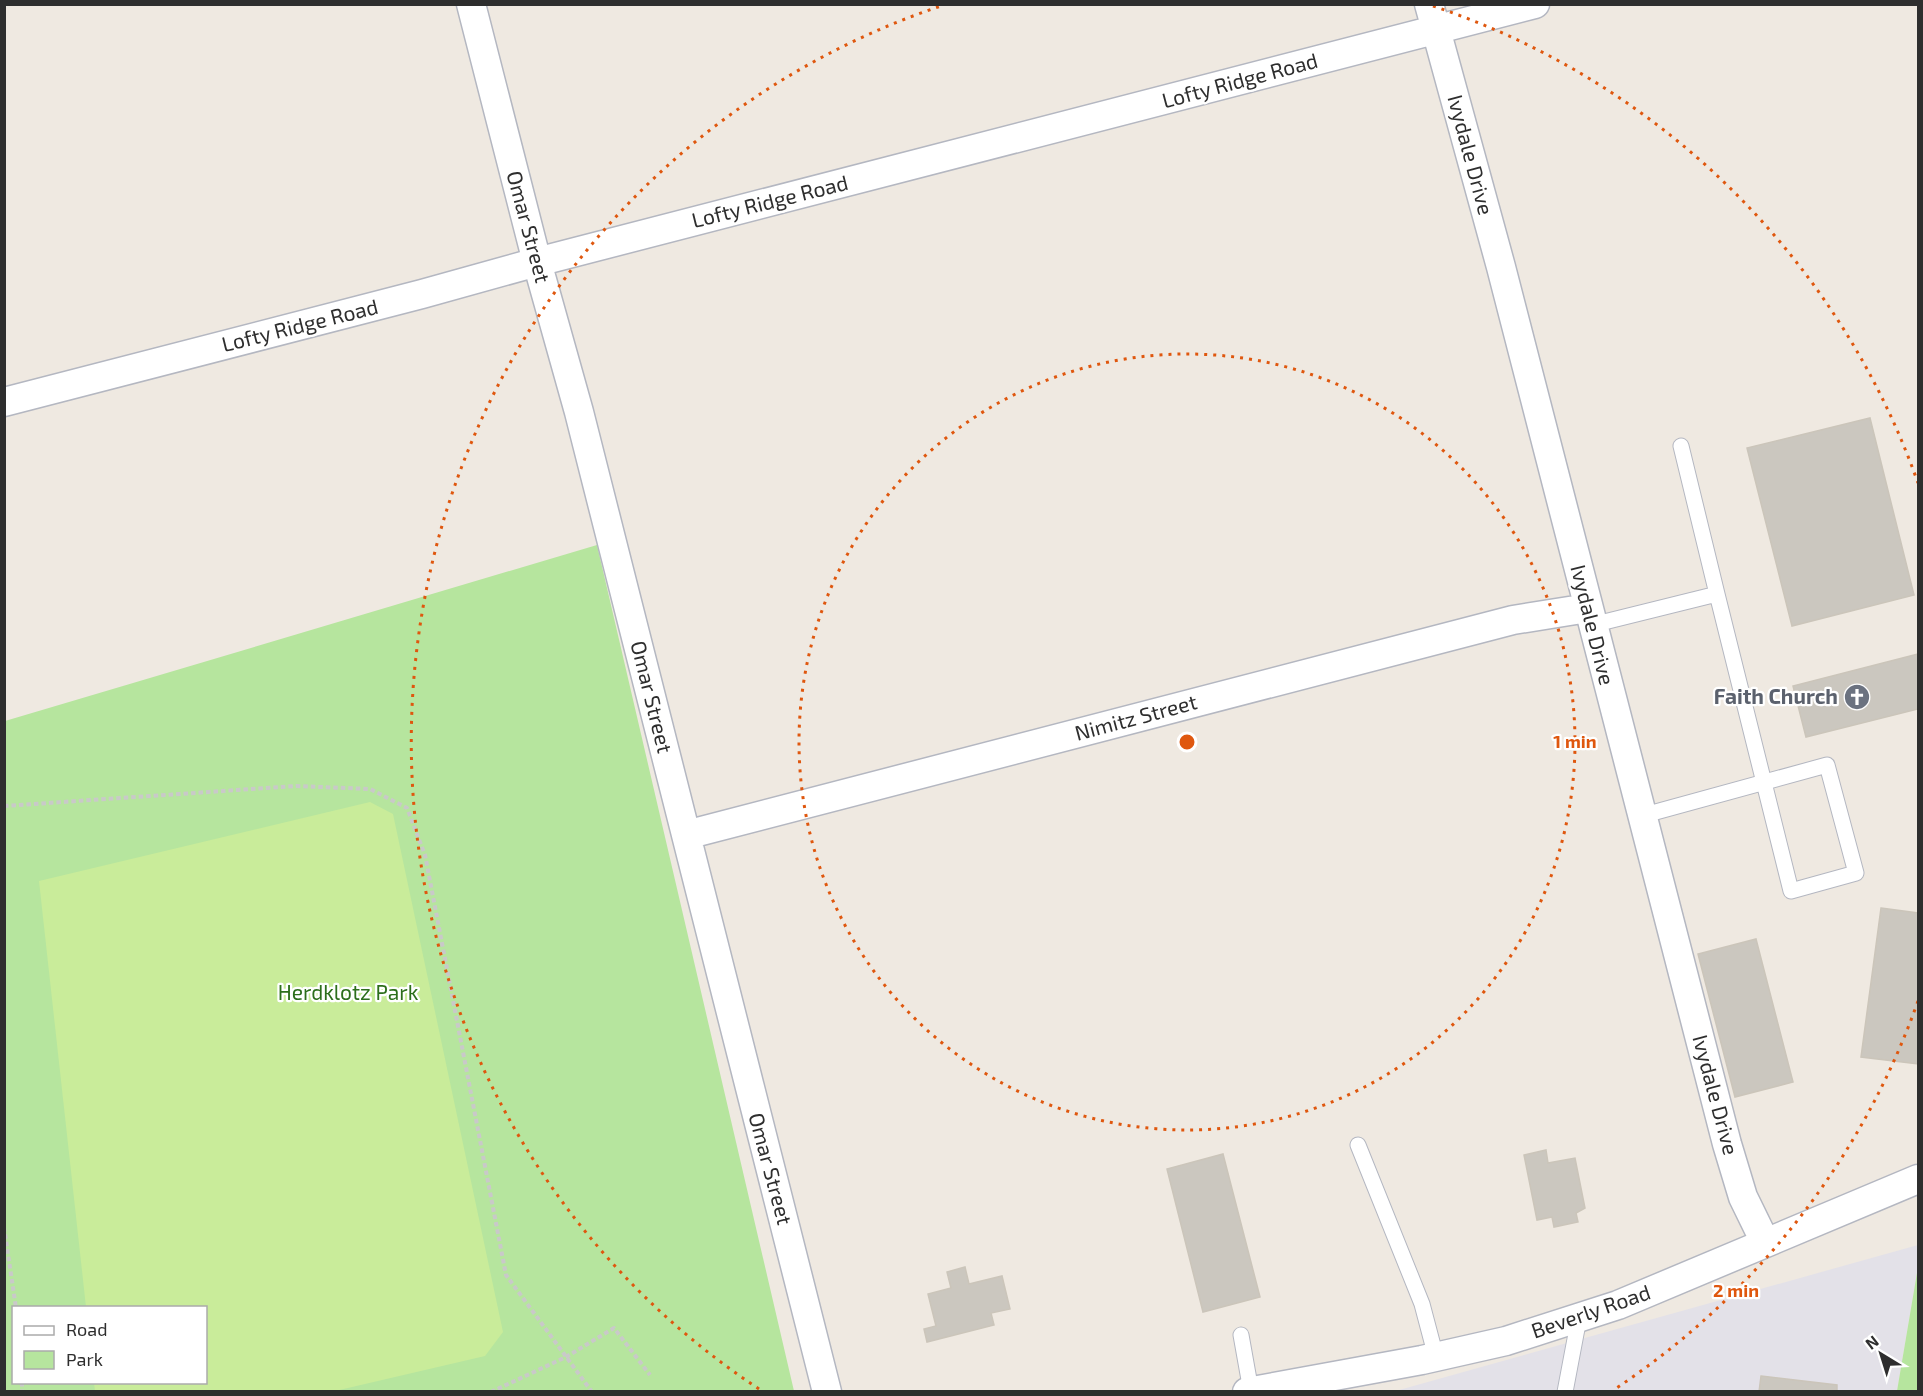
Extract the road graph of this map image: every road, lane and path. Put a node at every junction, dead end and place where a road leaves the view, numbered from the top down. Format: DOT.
graph roads {
  1 [pos="471,4"];
  2 [pos="1535,4"];
  3 [pos="1432,17"];
  4 [pos="537,261"];
  5 [pos="4,402"];
  6 [pos="1681,446"];
  7 [pos="1718,594"];
  8 [pos="1590,617"];
  9 [pos="1764,783"];
  10 [pos="4,806"];
  11 [pos="1641,816"];
  12 [pos="686,835"];
  13 [pos="1358,1145"];
  14 [pos="1918,1179"];
  15 [pos="4,1227"];
  16 [pos="1765,1242"];
  17 [pos="16,1306"];
  18 [pos="1579,1317"];
  19 [pos="1241,1335"];
  20 [pos="566,1357"];
  21 [pos="1436,1358"];
  22 [pos="650,1375"];
  23 [pos="1249,1391"];
  24 [pos="491,1392"];
  25 [pos="592,1392"];
  26 [pos="827,1392"];
  27 [pos="1565,1392"];
  1 -- 4 [label="street, Omar Street"];
  2 -- 3 [label="street, Lofty Ridge Road"];
  3 -- 4 [label="street, Lofty Ridge Road"];
  3 -- 8 [label="street, Ivydale Drive"];
  4 -- 5 [label="street, Lofty Ridge Road"];
  4 -- 12 [label="street, Omar Street"];
  6 -- 7 [label="lane"];
  7 -- 8 [label="lane"];
  7 -- 9 [label="lane"];
  8 -- 11 [label="street, Ivydale Drive"];
  8 -- 12 [label="street, Nimitz Street"];
  9 -- 9 [label="lane"];
  9 -- 11 [label="lane"];
  10 -- 20 [label="path"];
  11 -- 16 [label="street, Ivydale Drive"];
  12 -- 26 [label="street, Omar Street"];
  13 -- 21 [label="lane"];
  14 -- 16 [label="street, Beverly Road"];
  15 -- 17 [label="path"];
  16 -- 18 [label="street, Beverly Road"];
  18 -- 21 [label="street, Beverly Road"];
  18 -- 27 [label="lane"];
  19 -- 23 [label="lane"];
  20 -- 22 [label="path"];
  20 -- 24 [label="path"];
  20 -- 25 [label="path"];
  21 -- 23 [label="street, Beverly Road"];
}
